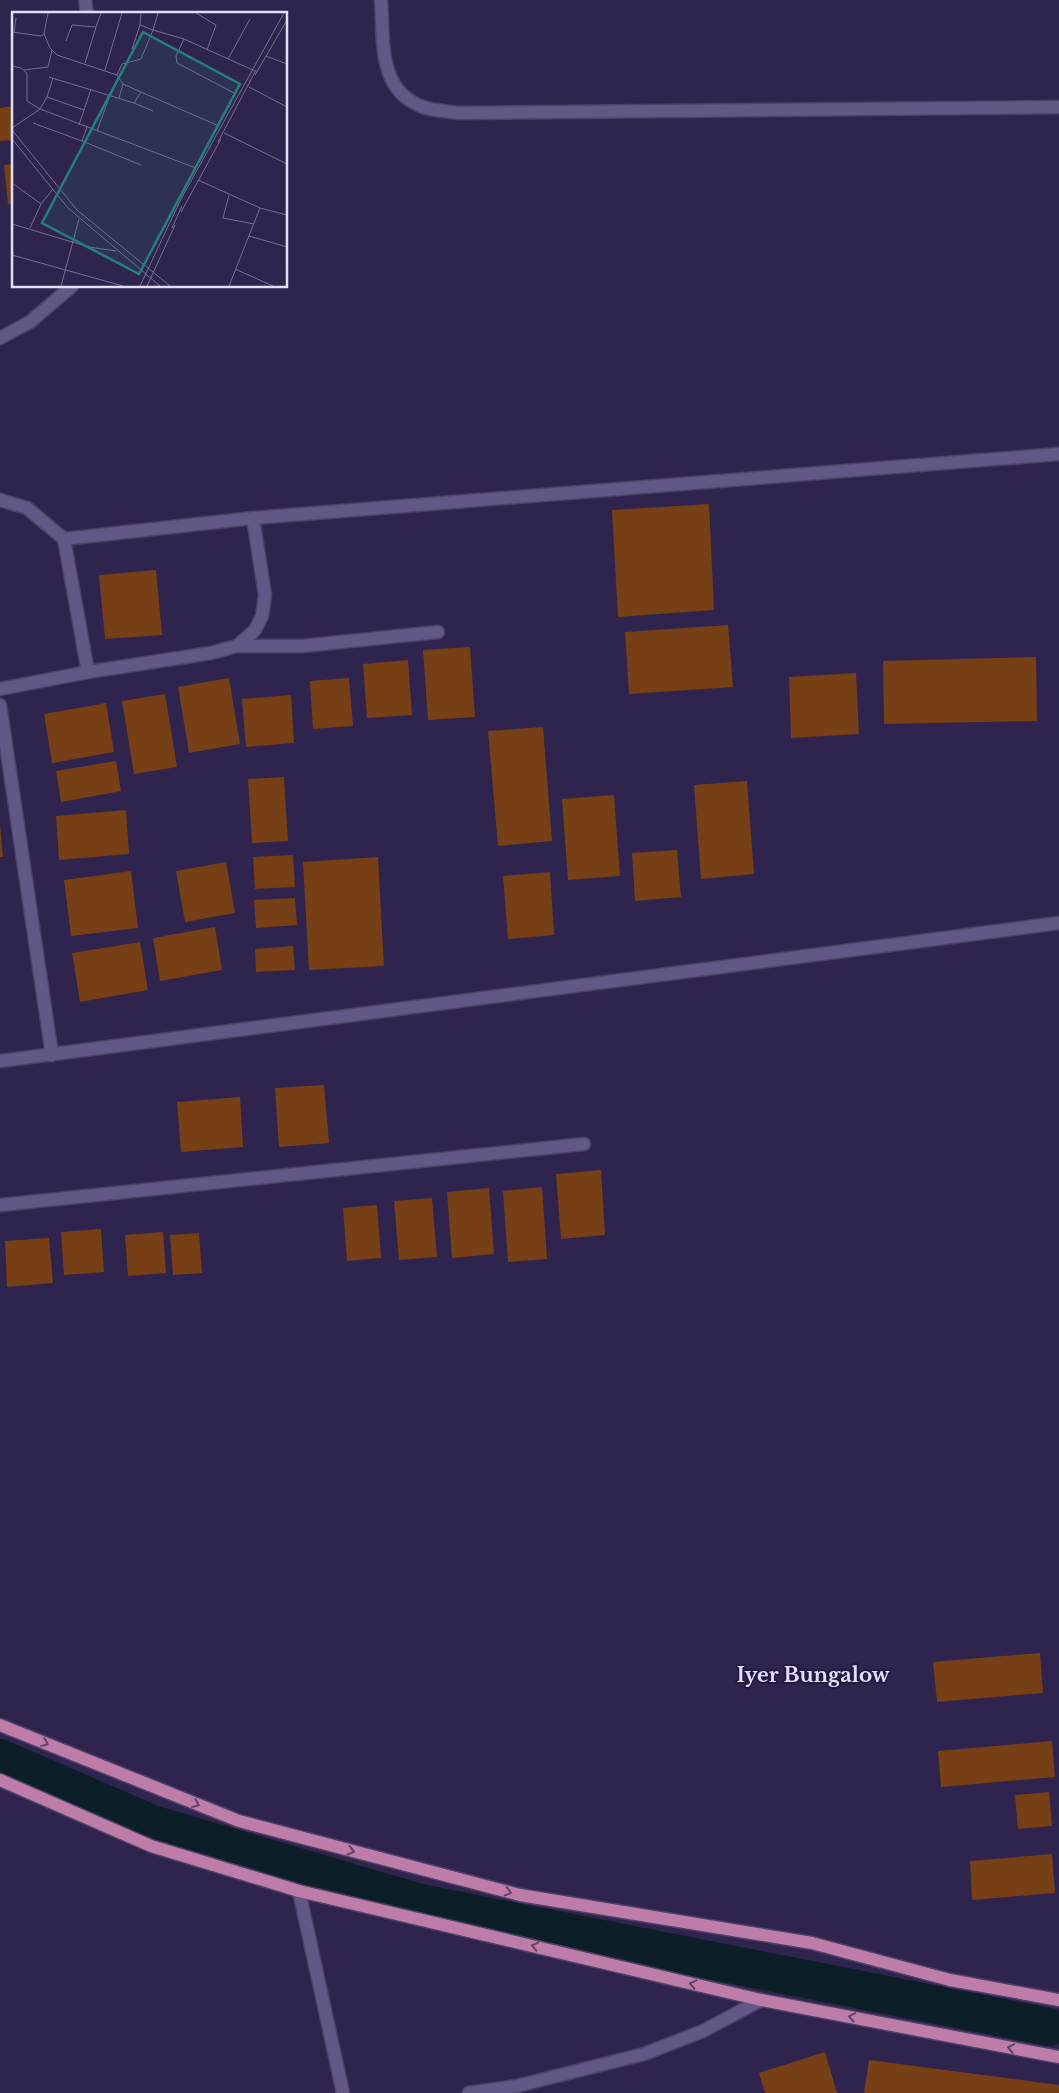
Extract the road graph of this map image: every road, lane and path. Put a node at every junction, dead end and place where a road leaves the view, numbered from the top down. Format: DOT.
graph roads {
  1 [pos="381,0"];
  2 [pos="1059,107"];
  3 [pos="70,288"];
  4 [pos="0,338"];
  5 [pos="1059,454"];
  6 [pos="0,500"];
  7 [pos="253,518"];
  8 [pos="64,539"];
  9 [pos="438,632"];
  10 [pos="238,646"];
  11 [pos="88,672"];
  12 [pos="0,689"];
  13 [pos="0,705"];
  14 [pos="1059,923"];
  15 [pos="52,1055"];
  16 [pos="0,1061"];
  17 [pos="584,1144"];
  18 [pos="0,1205"];
  19 [pos="0,1725"];
  20 [pos="0,1780"];
  21 [pos="299,1891"];
  22 [pos="761,2000"];
  23 [pos="1059,2000"];
  24 [pos="1059,2058"];
  25 [pos="343,2093"];
  26 [pos="469,2093"];
  1 -- 2 [label="street"];
  3 -- 4 [label="street"];
  5 -- 7 [label="street"];
  6 -- 8 [label="street"];
  7 -- 8 [label="street"];
  7 -- 10 [label="street"];
  8 -- 11 [label="street"];
  9 -- 10 [label="street"];
  10 -- 11 [label="street"];
  11 -- 12 [label="street"];
  13 -- 15 [label="street"];
  14 -- 15 [label="street"];
  15 -- 16 [label="street"];
  17 -- 18 [label="street"];
  19 -- 23 [label="main road, one-way"];
  20 -- 21 [label="main road"];
  22 -- 21 [label="main road, one-way"];
  21 -- 25 [label="street"];
  24 -- 22 [label="main road, one-way"];
  22 -- 26 [label="street"];
}
